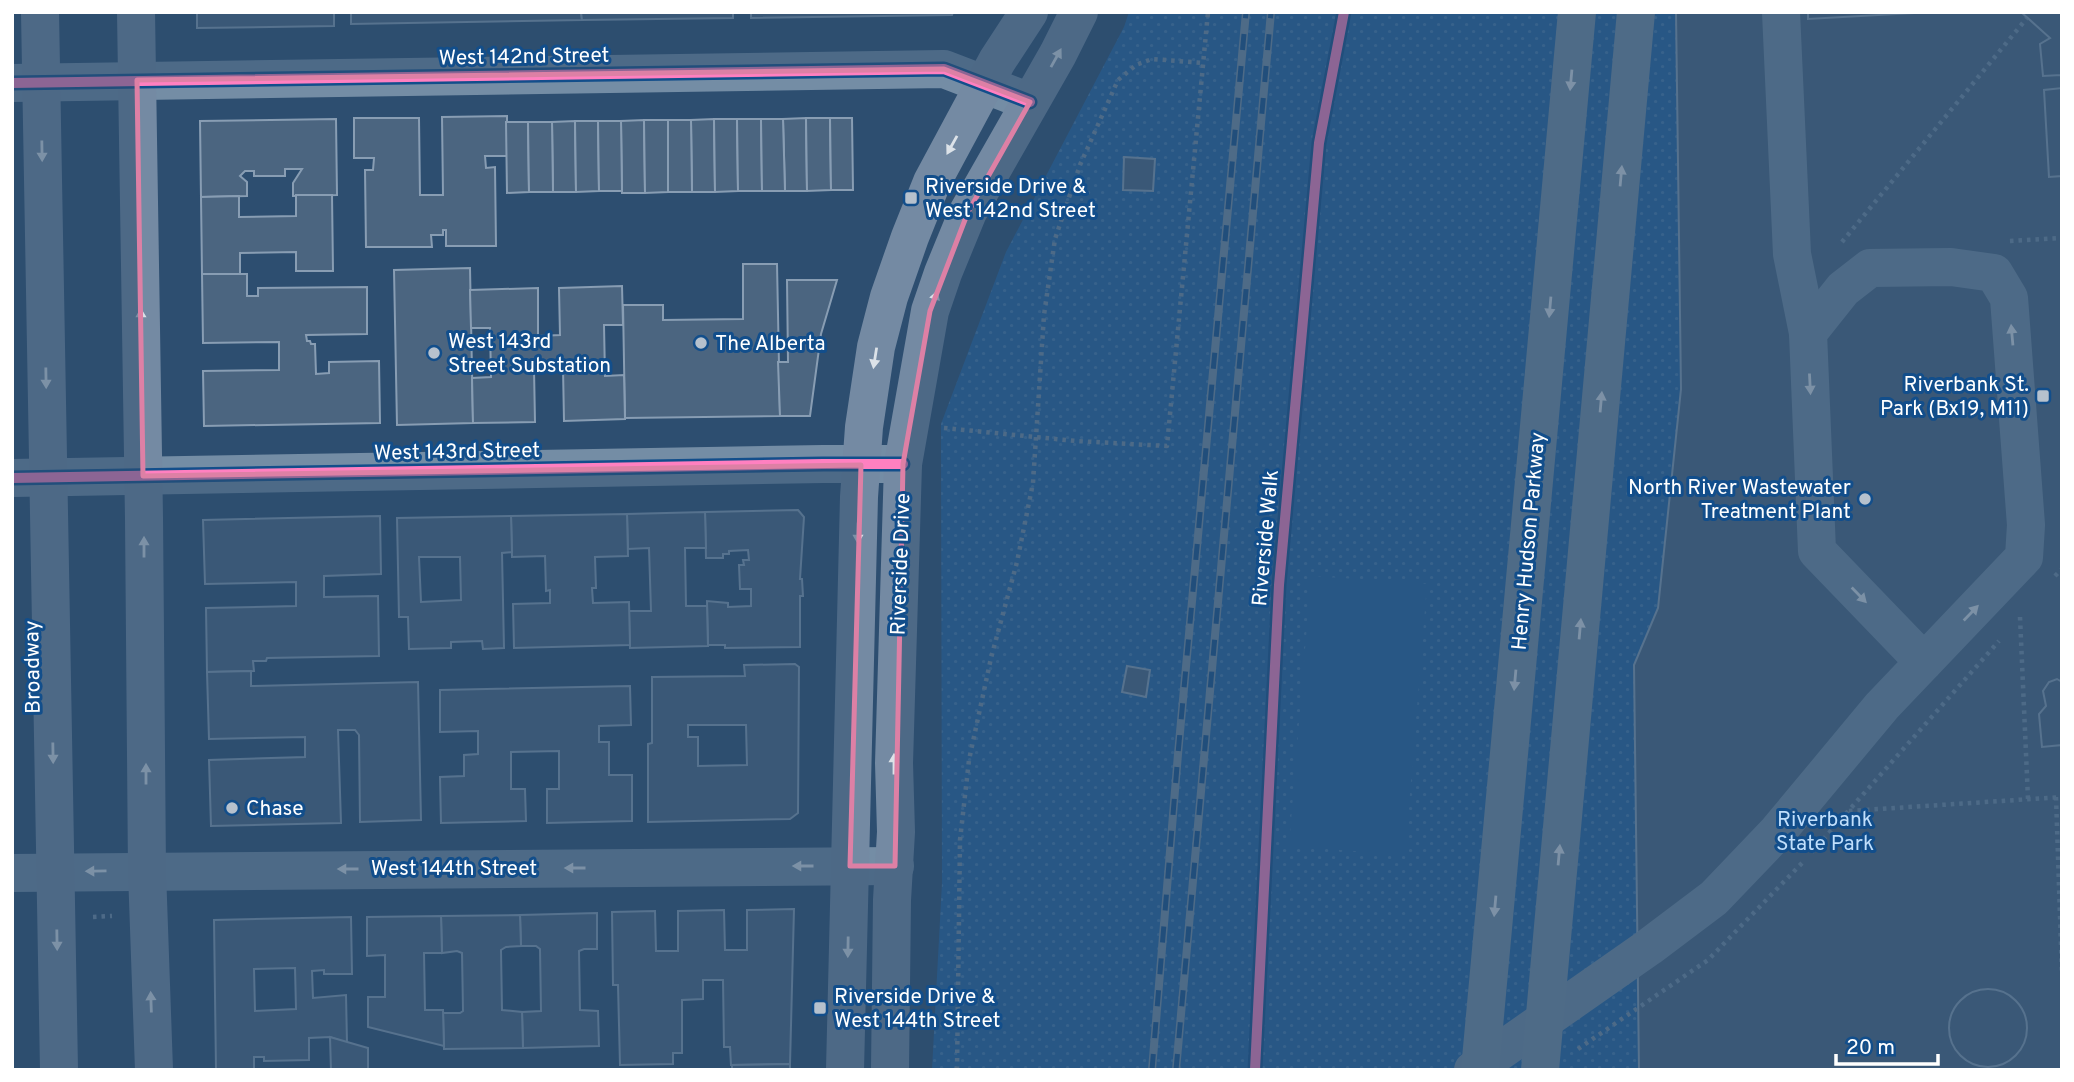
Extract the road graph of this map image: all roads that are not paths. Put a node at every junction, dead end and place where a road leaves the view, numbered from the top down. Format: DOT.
graph roads {
  1 [pos="40,12"];
  2 [pos="136,12"];
  3 [pos="1005,12"];
  4 [pos="1029,12"];
  5 [pos="1079,12"];
  6 [pos="1577,12"];
  7 [pos="1636,12"];
  8 [pos="1781,12"];
  9 [pos="991,73"];
  10 [pos="136,80"];
  11 [pos="26,83"];
  12 [pos="1030,102"];
  13 [pos="1808,333"];
  14 [pos="903,464"];
  15 [pos="861,465"];
  16 [pos="144,476"];
  17 [pos="30,478"];
  18 [pos="1924,663"];
  19 [pos="850,866"];
  20 [pos="895,866"];
  21 [pos="147,871"];
  22 [pos="56,872"];
  23 [pos="12,873"];
  24 [pos="1555,1062"];
  25 [pos="59,1070"];
  26 [pos="154,1070"];
  27 [pos="845,1070"];
  28 [pos="890,1070"];
  29 [pos="1473,1070"];
  30 [pos="1479,1070"];
  1 -- 11 [label="main road, Broadway"];
  2 -- 10 [label="main road"];
  3 -- 9 [label="street, Riverside Drive"];
  4 -- 9 [label="main road, Riverside Drive"];
  12 -- 5 [label="main road, Riverside Drive, one-way"];
  6 -- 30 [label="highway, Henry Hudson Parkway, one-way"];
  24 -- 7 [label="highway, one-way"];
  8 -- 13 [label="street"];
  9 -- 10 [label="street, West 142nd Street"];
  9 -- 12 [label="street, West 142nd Street"];
  9 -- 15 [label="main road, Riverside Drive, one-way"];
  10 -- 11 [label="street, West 142nd Street"];
  16 -- 10 [label="main road, one-way"];
  11 -- 17 [label="main road, Broadway, one-way"];
  14 -- 12 [label="main road, Riverside Drive, one-way"];
  13 -- 18 [label="street, one-way"];
  18 -- 13 [label="street, one-way"];
  14 -- 15 [label="street, West 143rd Street"];
  20 -- 14 [label="main road, Riverside Drive, one-way"];
  15 -- 16 [label="street, West 143rd Street"];
  15 -- 19 [label="main road, Riverside Drive, one-way"];
  16 -- 17 [label="street, West 143rd Street"];
  21 -- 16 [label="main road, one-way"];
  17 -- 22 [label="main road, Broadway, one-way"];
  18 -- 29 [label="street"];
  19 -- 20 [label="street, West 144th Street"];
  19 -- 21 [label="street, West 144th Street, one-way"];
  19 -- 27 [label="main road, Riverside Drive, one-way"];
  20 -- 28 [label="main road, Riverside Drive"];
  21 -- 22 [label="street, West 144th Street, one-way"];
  26 -- 21 [label="main road, one-way"];
  22 -- 23 [label="street, West 144th Street"];
  22 -- 25 [label="main road, Broadway, one-way"];
}
